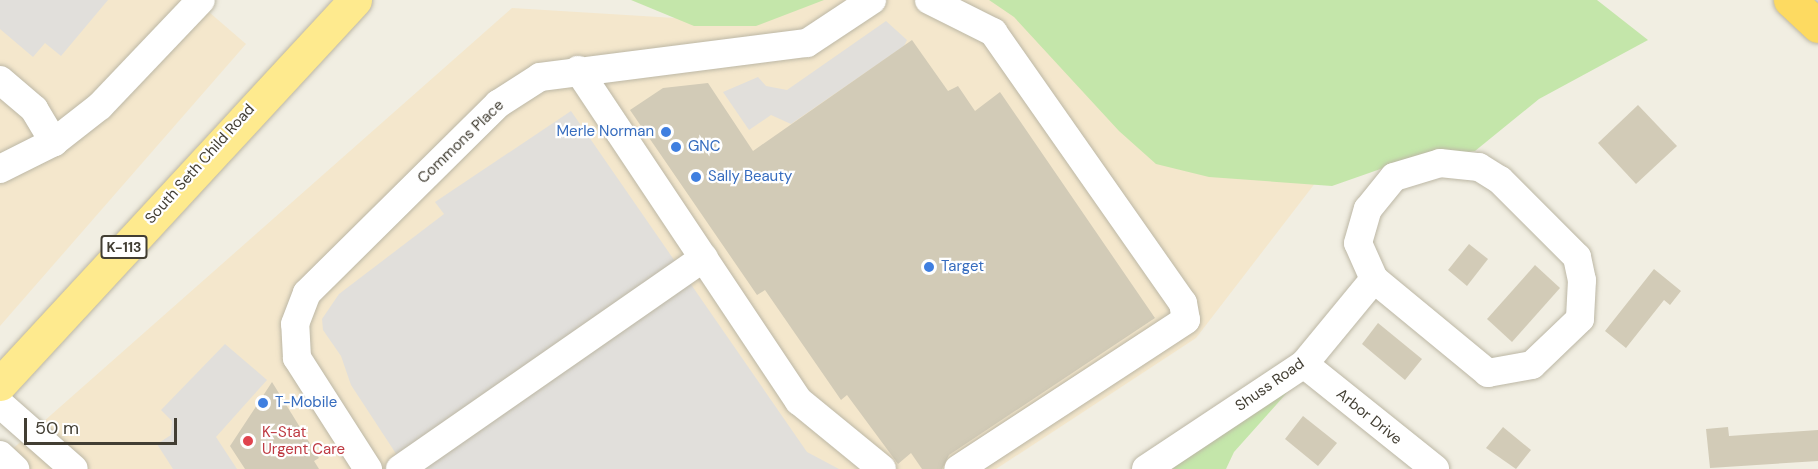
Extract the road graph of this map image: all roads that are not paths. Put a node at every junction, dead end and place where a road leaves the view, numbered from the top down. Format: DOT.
graph roads {
  1 [pos="201,0"];
  2 [pos="355,0"];
  3 [pos="872,0"];
  4 [pos="929,0"];
  5 [pos="1790,0"];
  6 [pos="1818,26"];
  7 [pos="578,70"];
  8 [pos="0,80"];
  9 [pos="54,142"];
  10 [pos="0,169"];
  11 [pos="704,258"];
  12 [pos="1374,279"];
  13 [pos="1304,364"];
  14 [pos="0,384"];
  15 [pos="0,404"];
  16 [pos="0,455"];
  17 [pos="15,469"];
  18 [pos="74,469"];
  19 [pos="368,469"];
  20 [pos="400,469"];
  21 [pos="882,469"];
  22 [pos="958,469"];
  23 [pos="1146,469"];
  24 [pos="1435,469"];
  1 -- 9 [label="street"];
  2 -- 14 [label="main road, South Seth Child Road / K-113"];
  3 -- 7 [label="street, Commons Place"];
  4 -- 22 [label="street"];
  5 -- 6 [label="highway"];
  7 -- 11 [label="street"];
  7 -- 19 [label="street, Commons Place"];
  8 -- 9 [label="street"];
  9 -- 10 [label="street"];
  11 -- 20 [label="street"];
  11 -- 21 [label="street"];
  12 -- 12 [label="street"];
  12 -- 13 [label="street, Shuss Road"];
  13 -- 23 [label="street, Shuss Road"];
  13 -- 24 [label="street, Arbor Drive"];
  15 -- 18 [label="street"];
  16 -- 17 [label="street"];
}
